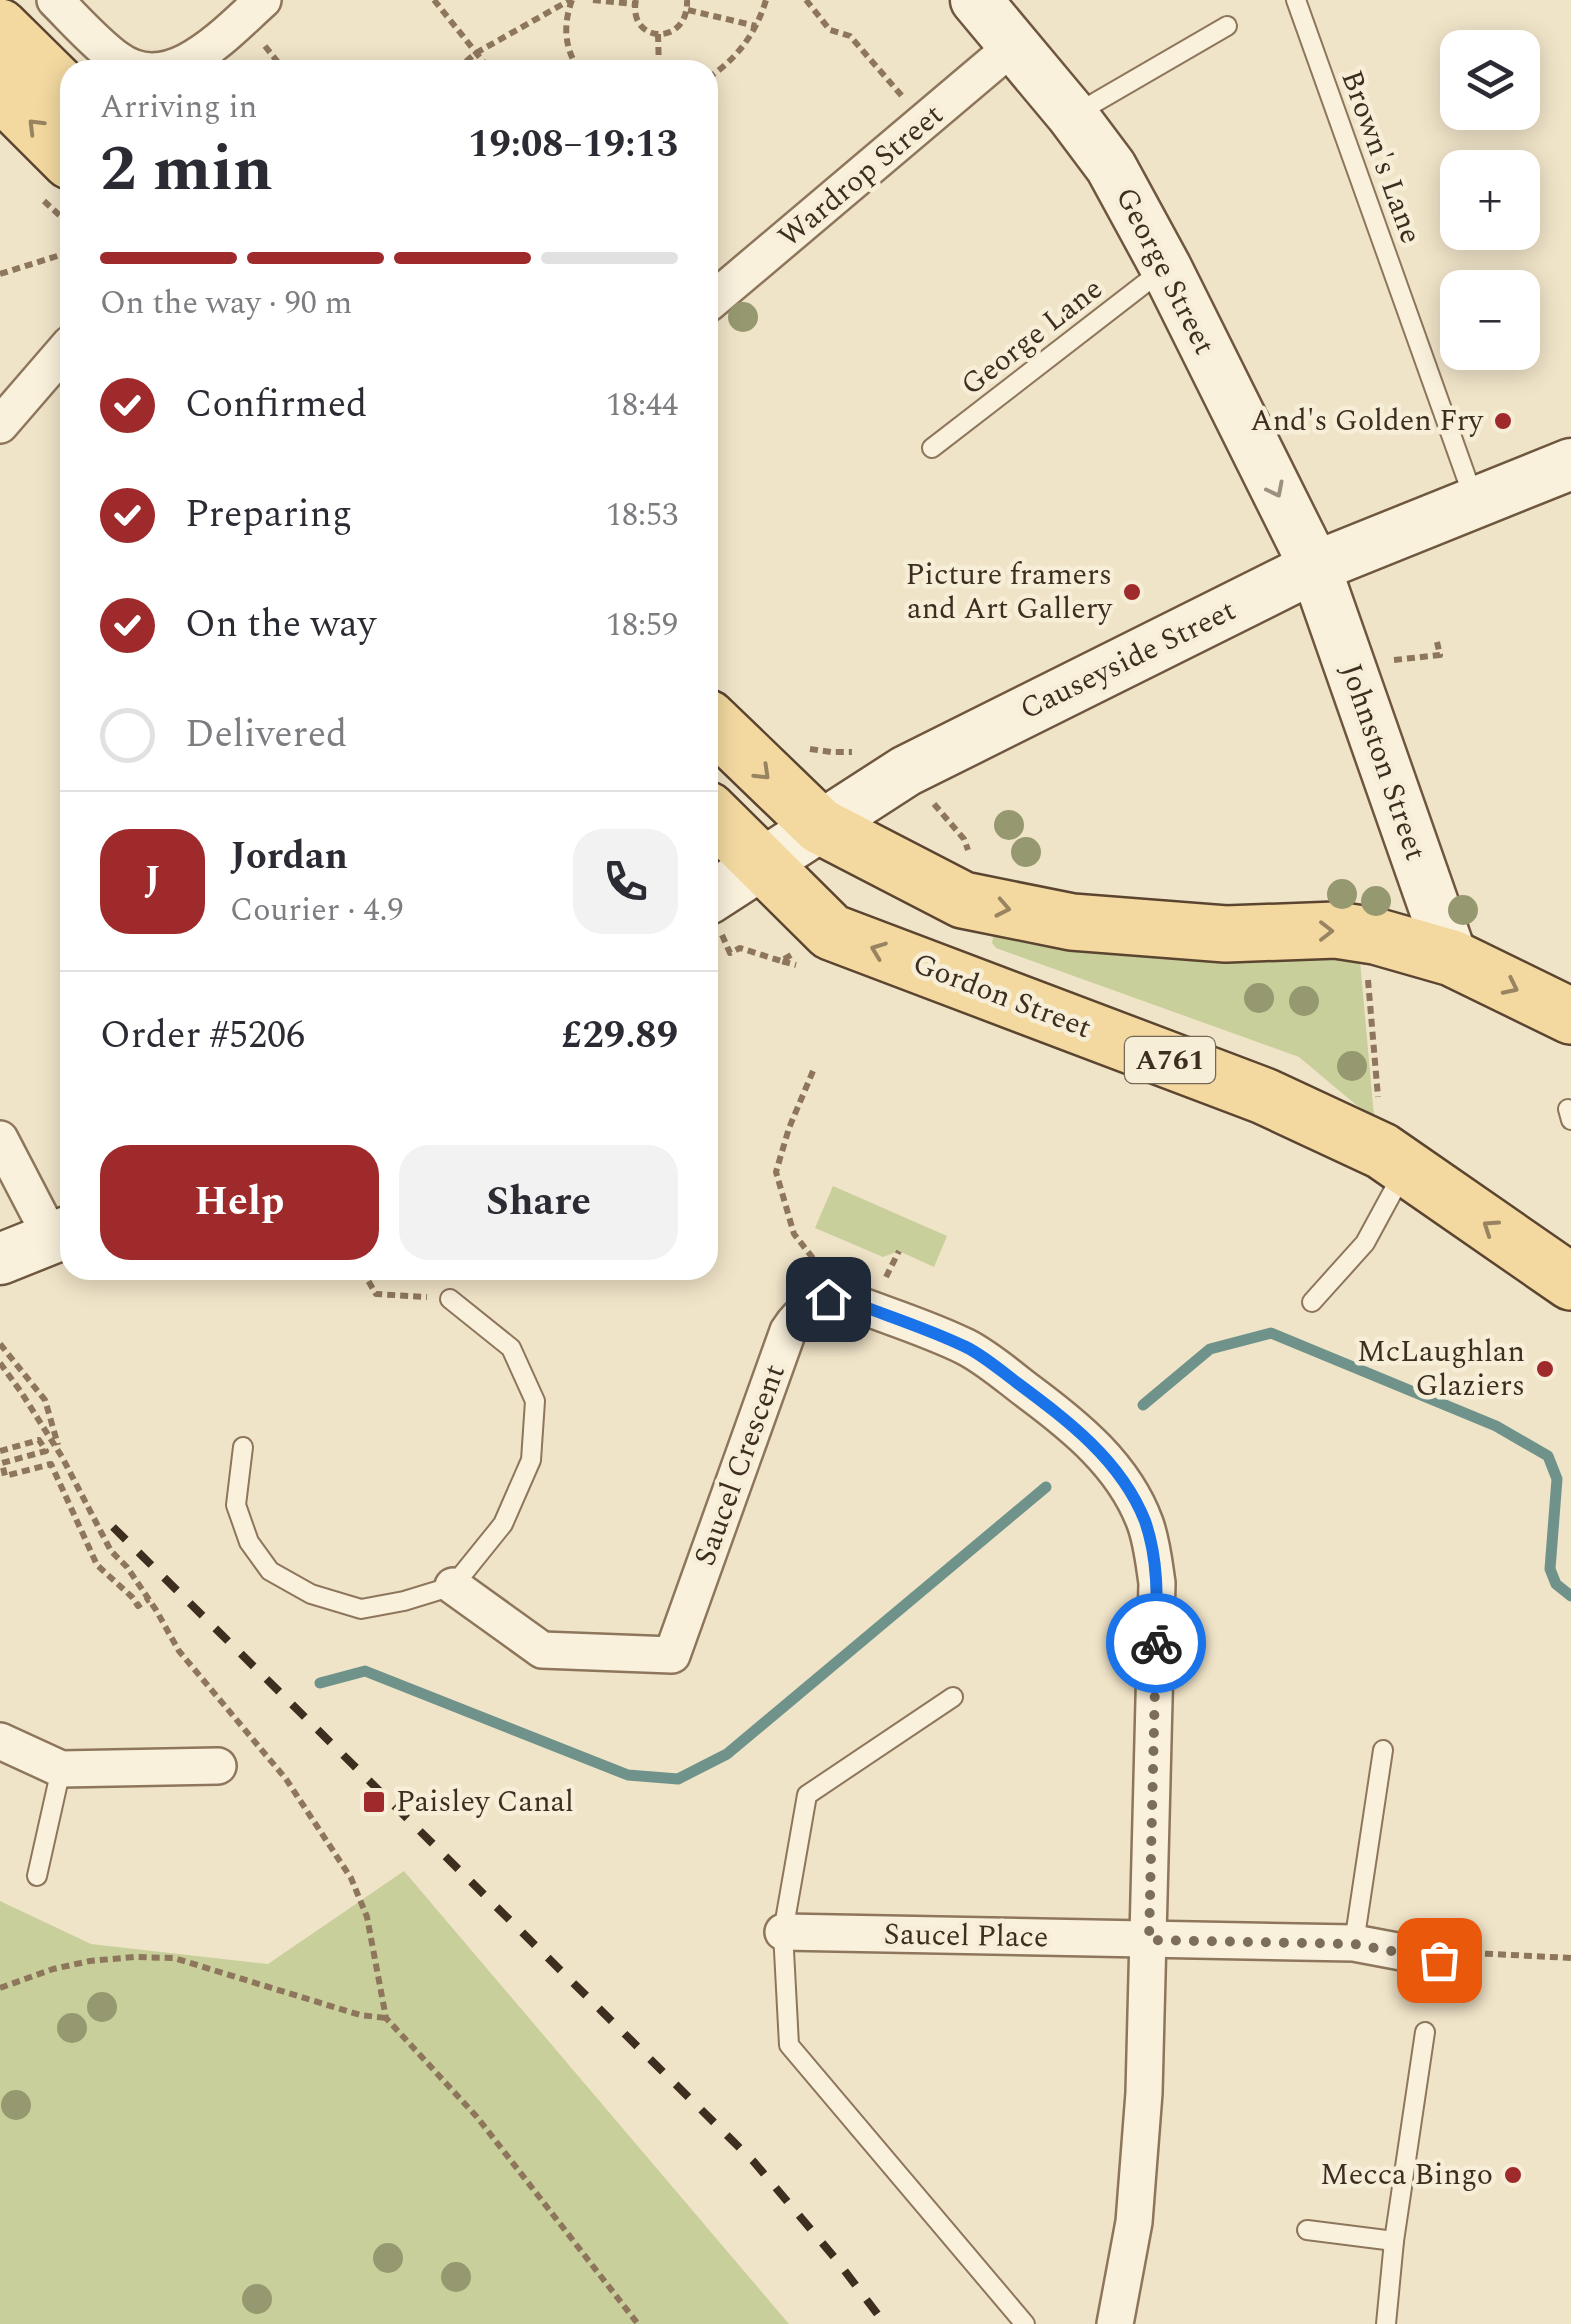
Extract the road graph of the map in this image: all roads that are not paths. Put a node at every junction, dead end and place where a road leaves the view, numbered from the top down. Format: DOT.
graph roads {
  1 [pos="55,0"];
  2 [pos="263,0"];
  3 [pos="976,0"];
  4 [pos="1296,0"];
  5 [pos="1227,26"];
  6 [pos="0,27"];
  7 [pos="1014,46"];
  8 [pos="119,60"];
  9 [pos="192,60"];
  10 [pos="60,86"];
  11 [pos="0,91"];
  12 [pos="1072,116"];
  13 [pos="60,151"];
  14 [pos="1166,268"];
  15 [pos="718,296"];
  16 [pos="60,356"];
  17 [pos="0,425"];
  18 [pos="932,448"];
  19 [pos="1571,464"];
  20 [pos="1475,502"];
  21 [pos="1315,567"];
  22 [pos="718,728"];
  23 [pos="718,820"];
  24 [pos="820,826"];
  25 [pos="760,864"];
  26 [pos="718,903"];
  27 [pos="1452,958"];
  28 [pos="1571,1016"];
  29 [pos="0,1139"];
  30 [pos="1394,1160"];
  31 [pos="60,1233"];
  32 [pos="60,1235"];
  33 [pos="0,1259"];
  34 [pos="1571,1282"];
  35 [pos="450,1299"];
  36 [pos="1312,1302"];
  37 [pos="243,1447"];
  38 [pos="453,1586"];
  39 [pos="953,1697"];
  40 [pos="0,1741"];
  41 [pos="1383,1750"];
  42 [pos="218,1766"];
  43 [pos="61,1770"];
  44 [pos="38,1876"];
  45 [pos="783,1932"];
  46 [pos="1149,1940"];
  47 [pos="1354,1944"];
  48 [pos="1439,1960"];
  49 [pos="1425,2032"];
  50 [pos="1307,2230"];
  51 [pos="1394,2241"];
  52 [pos="1024,2324"];
  53 [pos="1115,2324"];
  54 [pos="1386,2324"];
  1 -- 8 [label="street"];
  2 -- 9 [label="street"];
  3 -- 7 [label="street, George Street"];
  4 -- 20 [label="lane, Brown's Lane"];
  5 -- 12 [label="lane"];
  6 -- 10 [label="main road"];
  7 -- 12 [label="street, George Street"];
  7 -- 15 [label="street, Wardrop Street"];
  13 -- 11 [label="main road, one-way"];
  12 -- 14 [label="street, George Street"];
  14 -- 18 [label="lane, George Lane"];
  14 -- 21 [label="street, George Street, one-way"];
  16 -- 17 [label="street"];
  19 -- 20 [label="street, Causeyside Street"];
  20 -- 21 [label="street, Causeyside Street"];
  21 -- 24 [label="street, Causeyside Street"];
  21 -- 27 [label="street, Johnston Street"];
  22 -- 24 [label="main road, one-way"];
  23 -- 25 [label="main road, A761"];
  24 -- 25 [label="street, Causeyside Street"];
  24 -- 27 [label="main road, one-way"];
  25 -- 26 [label="street, Causeyside Street"];
  30 -- 25 [label="main road, Gordon Street / A761, one-way"];
  27 -- 28 [label="main road, one-way"];
  29 -- 31 [label="street"];
  34 -- 30 [label="main road, Gordon Street / A761, one-way"];
  30 -- 36 [label="lane"];
  32 -- 33 [label="street"];
  35 -- 38 [label="lane"];
  37 -- 38 [label="lane"];
  38 -- 46 [label="street, Saucel Crescent"];
  39 -- 45 [label="lane"];
  40 -- 43 [label="street"];
  41 -- 47 [label="lane"];
  42 -- 43 [label="street"];
  43 -- 44 [label="lane"];
  45 -- 46 [label="street, Saucel Place"];
  45 -- 52 [label="lane"];
  46 -- 47 [label="street, Saucel Place"];
  46 -- 53 [label="street"];
  47 -- 48 [label="street, Saucel Place"];
  49 -- 51 [label="lane"];
  50 -- 51 [label="lane"];
  51 -- 54 [label="lane"];
}
